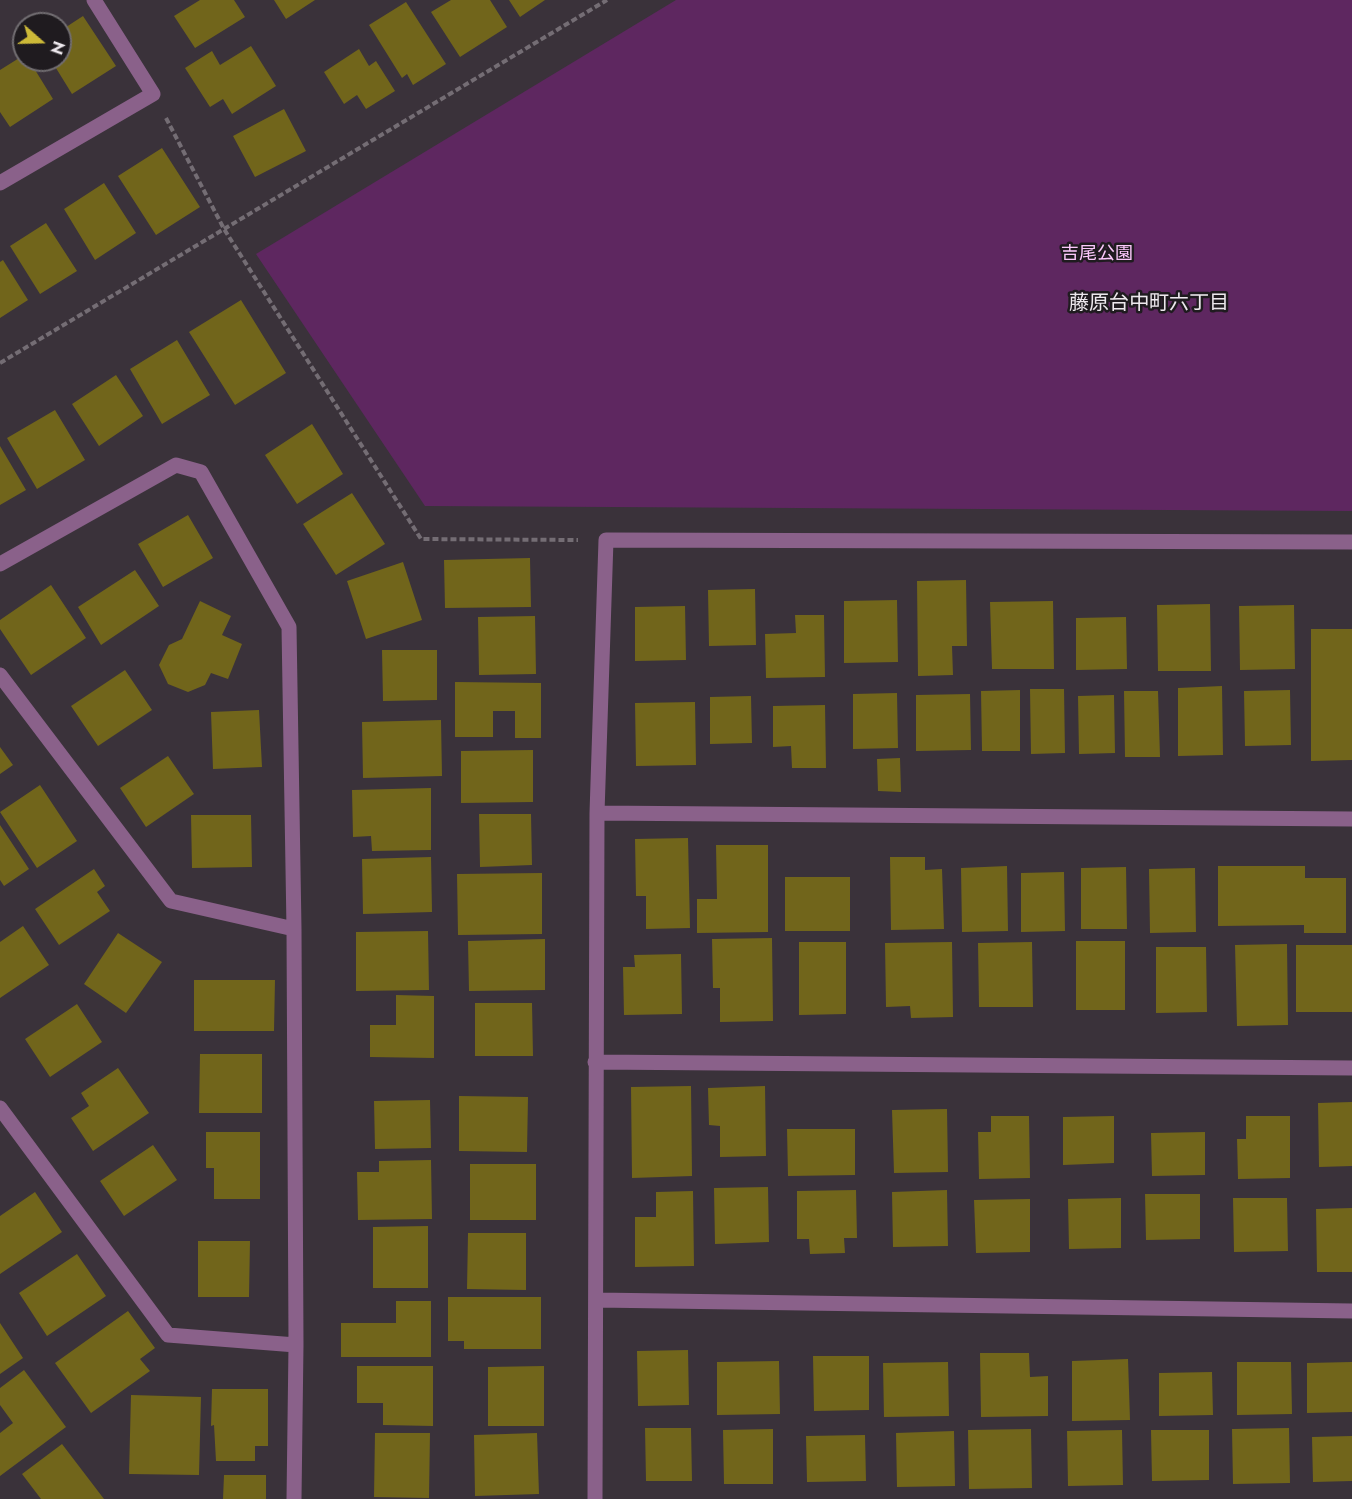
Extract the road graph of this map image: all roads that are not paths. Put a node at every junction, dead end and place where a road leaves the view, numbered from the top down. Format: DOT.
graph roads {
  1 [pos="94,0"];
  2 [pos="0,183"];
  3 [pos="1352,542"];
  4 [pos="0,564"];
  5 [pos="0,675"];
  6 [pos="597,813"];
  7 [pos="1352,819"];
  8 [pos="294,929"];
  9 [pos="595,1062"];
  10 [pos="1352,1068"];
  11 [pos="0,1108"];
  12 [pos="597,1300"];
  13 [pos="1352,1311"];
  14 [pos="296,1345"];
  15 [pos="294,1499"];
  16 [pos="595,1499"];
  1 -- 2 [label="street"];
  3 -- 6 [label="street"];
  4 -- 8 [label="street"];
  5 -- 8 [label="street"];
  6 -- 7 [label="street"];
  6 -- 9 [label="street"];
  8 -- 14 [label="street"];
  9 -- 10 [label="street"];
  9 -- 12 [label="street"];
  11 -- 14 [label="street"];
  12 -- 13 [label="street"];
  12 -- 16 [label="street"];
  14 -- 15 [label="street"];
}
